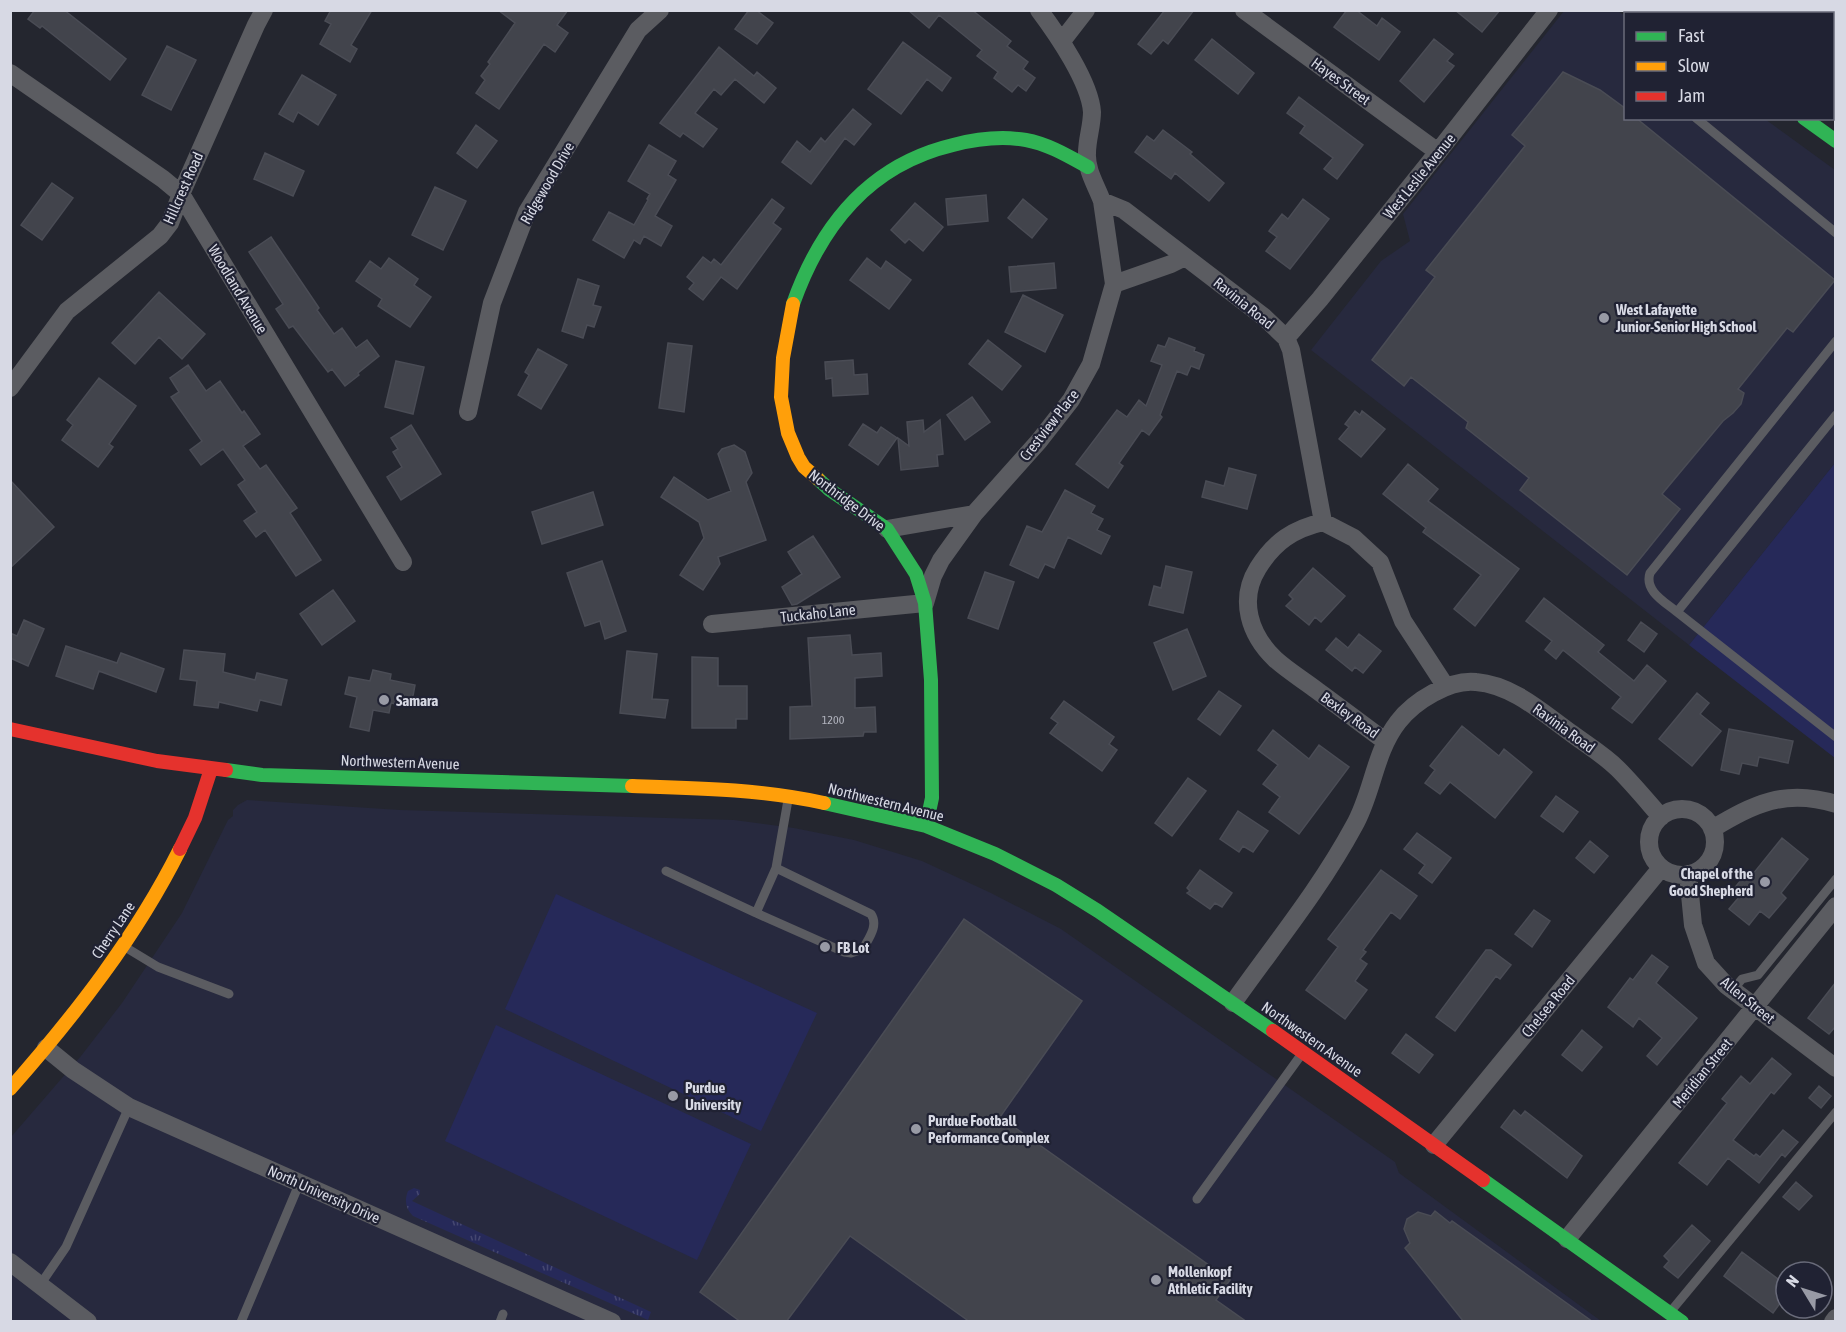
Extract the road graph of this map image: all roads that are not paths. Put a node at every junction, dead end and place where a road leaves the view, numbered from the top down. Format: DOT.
graph roads {
  1 [pos="264,10"];
  2 [pos="660,10"];
  3 [pos="1039,10"];
  4 [pos="1086,10"];
  5 [pos="1244,10"];
  6 [pos="1549,10"];
  7 [pos="1062,41"];
  8 [pos="10,73"];
  9 [pos="1697,120"];
  10 [pos="1807,120"];
  11 [pos="1836,141"];
  12 [pos="1438,152"];
  13 [pos="1088,167"];
  14 [pos="181,194"];
  15 [pos="1102,201"];
  16 [pos="1836,232"];
  17 [pos="1185,257"];
  18 [pos="1113,284"];
  19 [pos="1286,338"];
  20 [pos="1836,341"];
  21 [pos="10,388"];
  22 [pos="468,411"];
  23 [pos="1836,415"];
  24 [pos="974,514"];
  25 [pos="1323,522"];
  26 [pos="887,529"];
  27 [pos="403,562"];
  28 [pos="925,603"];
  29 [pos="1677,612"];
  30 [pos="712,624"];
  31 [pos="1446,687"];
  32 [pos="10,729"];
  33 [pos="1836,737"];
  34 [pos="1385,741"];
  35 [pos="212,769"];
  36 [pos="789,795"];
  37 [pos="1836,804"];
  38 [pos="1661,817"];
  39 [pos="926,826"];
  40 [pos="1712,829"];
  41 [pos="776,868"];
  42 [pos="1661,868"];
  43 [pos="666,871"];
  44 [pos="1688,874"];
  45 [pos="1836,879"];
  46 [pos="1836,906"];
  47 [pos="756,913"];
  48 [pos="123,946"];
  49 [pos="1733,990"];
  50 [pos="229,994"];
  51 [pos="1233,1003"];
  52 [pos="1755,1007"];
  53 [pos="46,1048"];
  54 [pos="1303,1053"];
  55 [pos="1836,1068"];
  56 [pos="10,1089"];
  57 [pos="129,1107"];
  58 [pos="1836,1112"];
  59 [pos="1434,1145"];
  60 [pos="300,1182"];
  61 [pos="1197,1199"];
  62 [pos="1567,1239"];
  63 [pos="10,1262"];
  64 [pos="40,1285"];
  65 [pos="1670,1313"];
  66 [pos="88,1322"];
  67 [pos="241,1322"];
  68 [pos="612,1322"];
  69 [pos="1682,1322"];
  1 -- 14 [label="street, Hillcrest Road"];
  2 -- 22 [label="street, Ridgewood Drive"];
  3 -- 7 [label="street"];
  4 -- 7 [label="street"];
  5 -- 12 [label="street, Hayes Street"];
  6 -- 12 [label="street, West Leslie Avenue"];
  7 -- 13 [label="street"];
  8 -- 14 [label="street, Woodland Avenue"];
  9 -- 16 [label="lane"];
  10 -- 11 [label="main road"];
  12 -- 19 [label="street, West Leslie Avenue"];
  13 -- 15 [label="street"];
  13 -- 26 [label="main road, Northridge Drive"];
  14 -- 21 [label="street, Hillcrest Road"];
  14 -- 27 [label="street, Woodland Avenue"];
  15 -- 17 [label="street, Ravinia Road"];
  15 -- 18 [label="street, Crestview Place"];
  17 -- 18 [label="street"];
  17 -- 19 [label="street, Ravinia Road"];
  18 -- 24 [label="street, Crestview Place"];
  19 -- 25 [label="street, Ravinia Road"];
  20 -- 29 [label="lane"];
  23 -- 29 [label="lane"];
  24 -- 26 [label="street"];
  24 -- 28 [label="street, Northridge Drive"];
  25 -- 31 [label="street"];
  25 -- 34 [label="street, Bexley Road"];
  26 -- 28 [label="main road, Northridge Drive"];
  28 -- 30 [label="street, Tuckaho Lane"];
  28 -- 39 [label="main road, Northridge Drive"];
  29 -- 33 [label="lane"];
  31 -- 34 [label="street, Ravinia Road"];
  31 -- 38 [label="street, Ravinia Road"];
  32 -- 35 [label="main road, Northwestern Avenue"];
  34 -- 51 [label="street, Bexley Road"];
  35 -- 36 [label="main road, Northwestern Avenue"];
  35 -- 48 [label="main road, Cherry Lane"];
  36 -- 39 [label="main road, Northwestern Avenue"];
  36 -- 41 [label="lane"];
  37 -- 40 [label="street"];
  38 -- 40 [label="street"];
  38 -- 42 [label="street"];
  39 -- 51 [label="main road, Northwestern Avenue"];
  40 -- 44 [label="street"];
  41 -- 47 [label="lane"];
  41 -- 47 [label="lane"];
  42 -- 44 [label="street"];
  42 -- 59 [label="street, Chelsea Road"];
  43 -- 47 [label="lane"];
  44 -- 49 [label="street, Allen Street"];
  45 -- 49 [label="lane"];
  46 -- 52 [label="street, Meridian Street"];
  48 -- 50 [label="lane"];
  48 -- 53 [label="main road, Cherry Lane"];
  49 -- 52 [label="street, Allen Street"];
  51 -- 54 [label="main road, Northwestern Avenue"];
  52 -- 55 [label="street, Allen Street"];
  52 -- 62 [label="street, Meridian Street"];
  53 -- 56 [label="main road, Cherry Lane"];
  53 -- 57 [label="street, North University Drive"];
  54 -- 59 [label="main road, Northwestern Avenue"];
  54 -- 61 [label="lane"];
  57 -- 60 [label="street, North University Drive"];
  57 -- 64 [label="lane"];
  58 -- 65 [label="lane"];
  59 -- 62 [label="main road, Northwestern Avenue"];
  60 -- 67 [label="lane"];
  60 -- 68 [label="street, North University Drive"];
  62 -- 65 [label="main road, Northwestern Avenue"];
  63 -- 64 [label="street"];
  64 -- 66 [label="street"];
  65 -- 69 [label="main road, Northwestern Avenue"];
}
